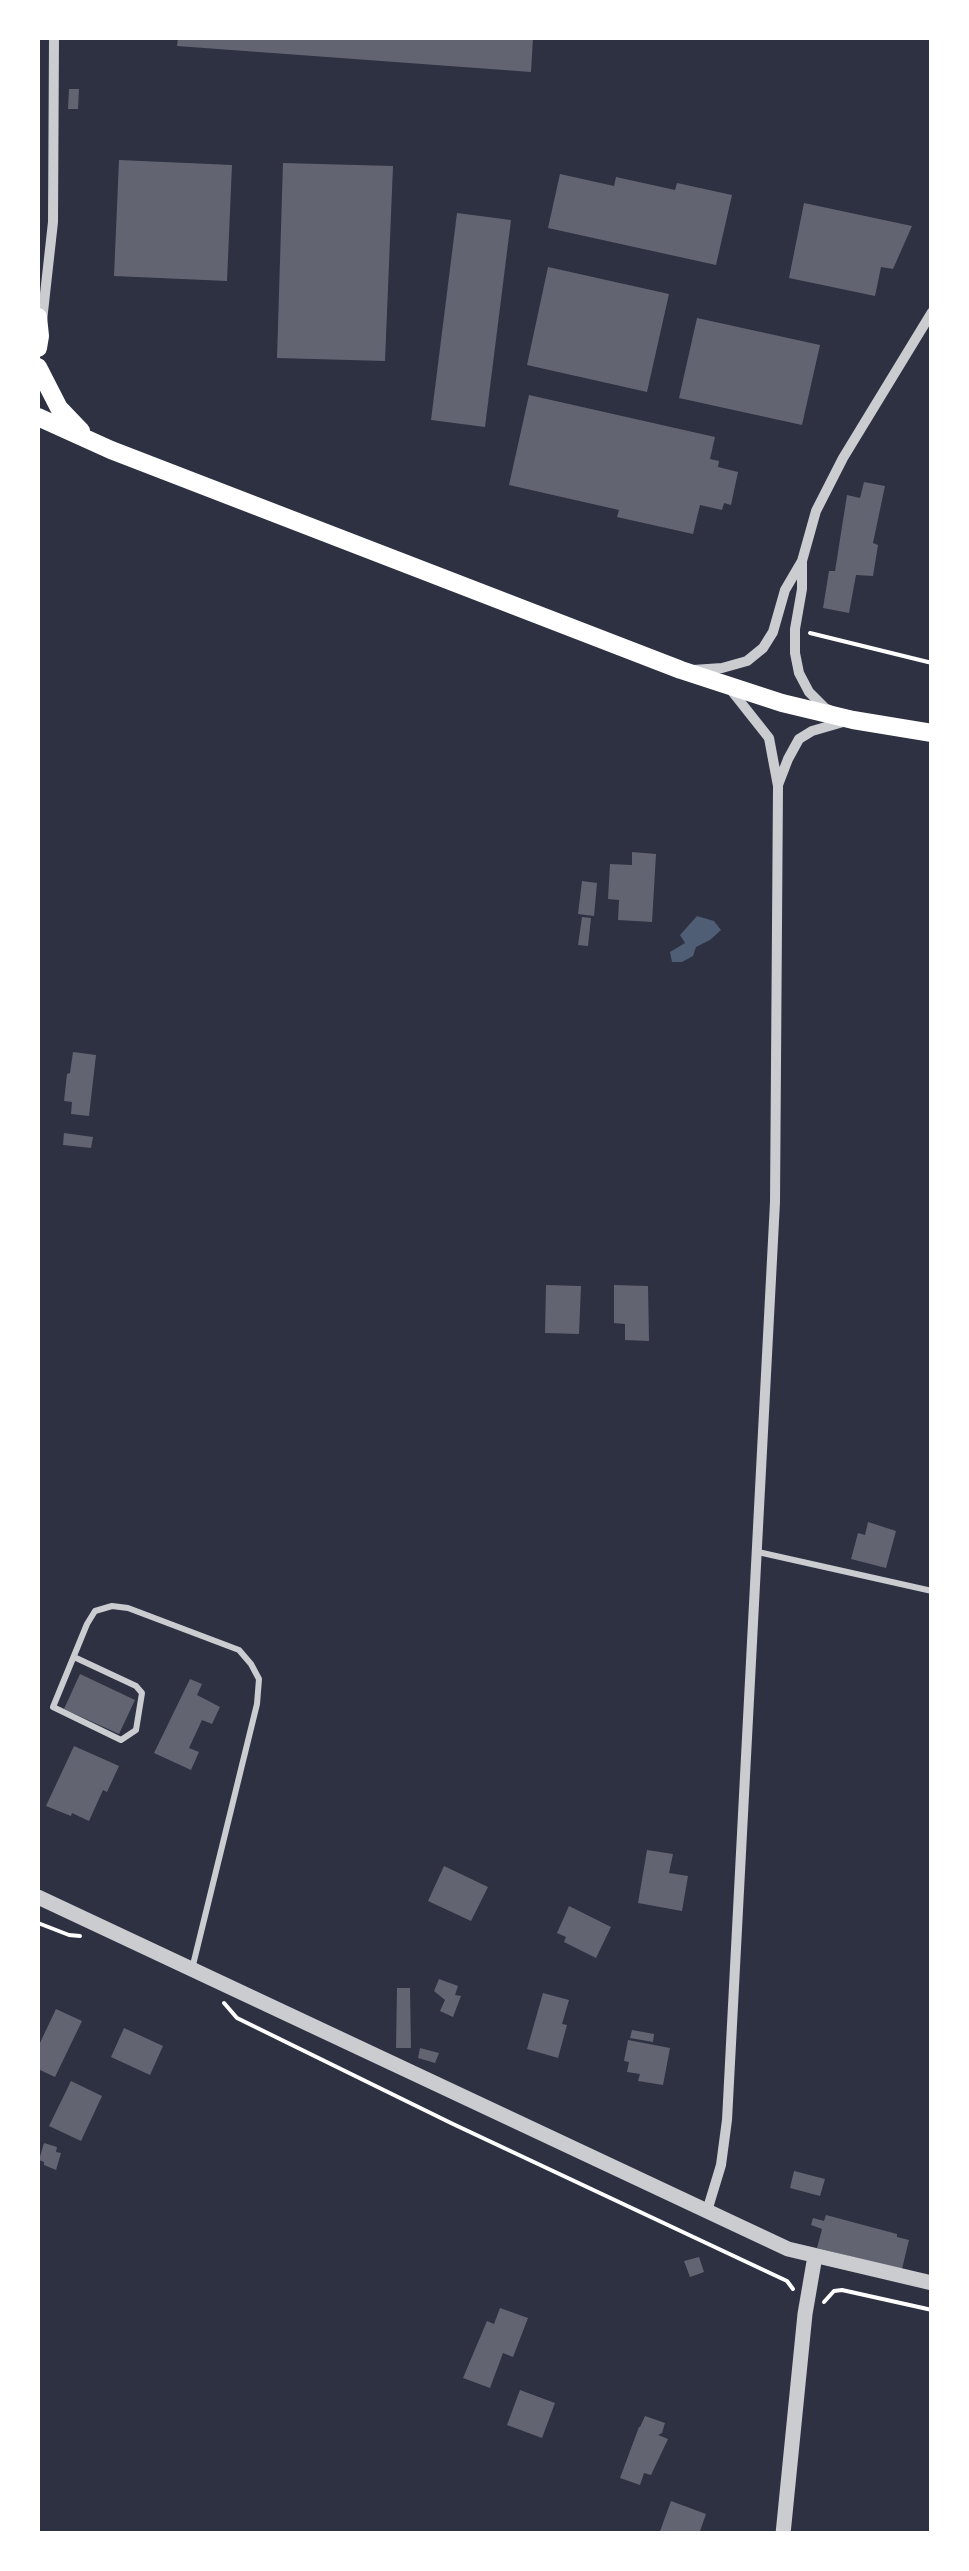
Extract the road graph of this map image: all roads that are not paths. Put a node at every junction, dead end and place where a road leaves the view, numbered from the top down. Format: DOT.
graph roads {
  1 [pos="54,38"];
  2 [pos="52,222"];
  3 [pos="38,258"];
  4 [pos="932,312"];
  5 [pos="929,324"];
  6 [pos="38,334"];
  7 [pos="38,367"];
  8 [pos="38,417"];
  9 [pos="110,450"];
  10 [pos="802,561"];
  11 [pos="682,670"];
  12 [pos="728,686"];
  13 [pos="853,720"];
  14 [pos="932,734"];
  15 [pos="778,786"];
  16 [pos="757,1552"];
  17 [pos="932,1590"];
  18 [pos="74,1657"];
  19 [pos="38,1898"];
  20 [pos="192,1970"];
  21 [pos="708,2211"];
  22 [pos="815,2256"];
  23 [pos="932,2283"];
  24 [pos="782,2534"];
  1 -- 2 [label="street"];
  2 -- 3 [label="street"];
  2 -- 6 [label="street"];
  4 -- 5 [label="street"];
  5 -- 10 [label="street"];
  7 -- 9 [label="main road"];
  8 -- 9 [label="main road"];
  9 -- 11 [label="main road"];
  10 -- 11 [label="street"];
  10 -- 13 [label="street"];
  11 -- 12 [label="main road"];
  12 -- 13 [label="main road"];
  12 -- 15 [label="street"];
  13 -- 14 [label="main road"];
  13 -- 15 [label="street"];
  15 -- 16 [label="street"];
  16 -- 17 [label="lane"];
  16 -- 21 [label="street"];
  18 -- 18 [label="lane"];
  18 -- 20 [label="lane"];
  19 -- 20 [label="street"];
  20 -- 21 [label="street"];
  21 -- 22 [label="street"];
  22 -- 23 [label="street"];
  22 -- 24 [label="street"];
}
